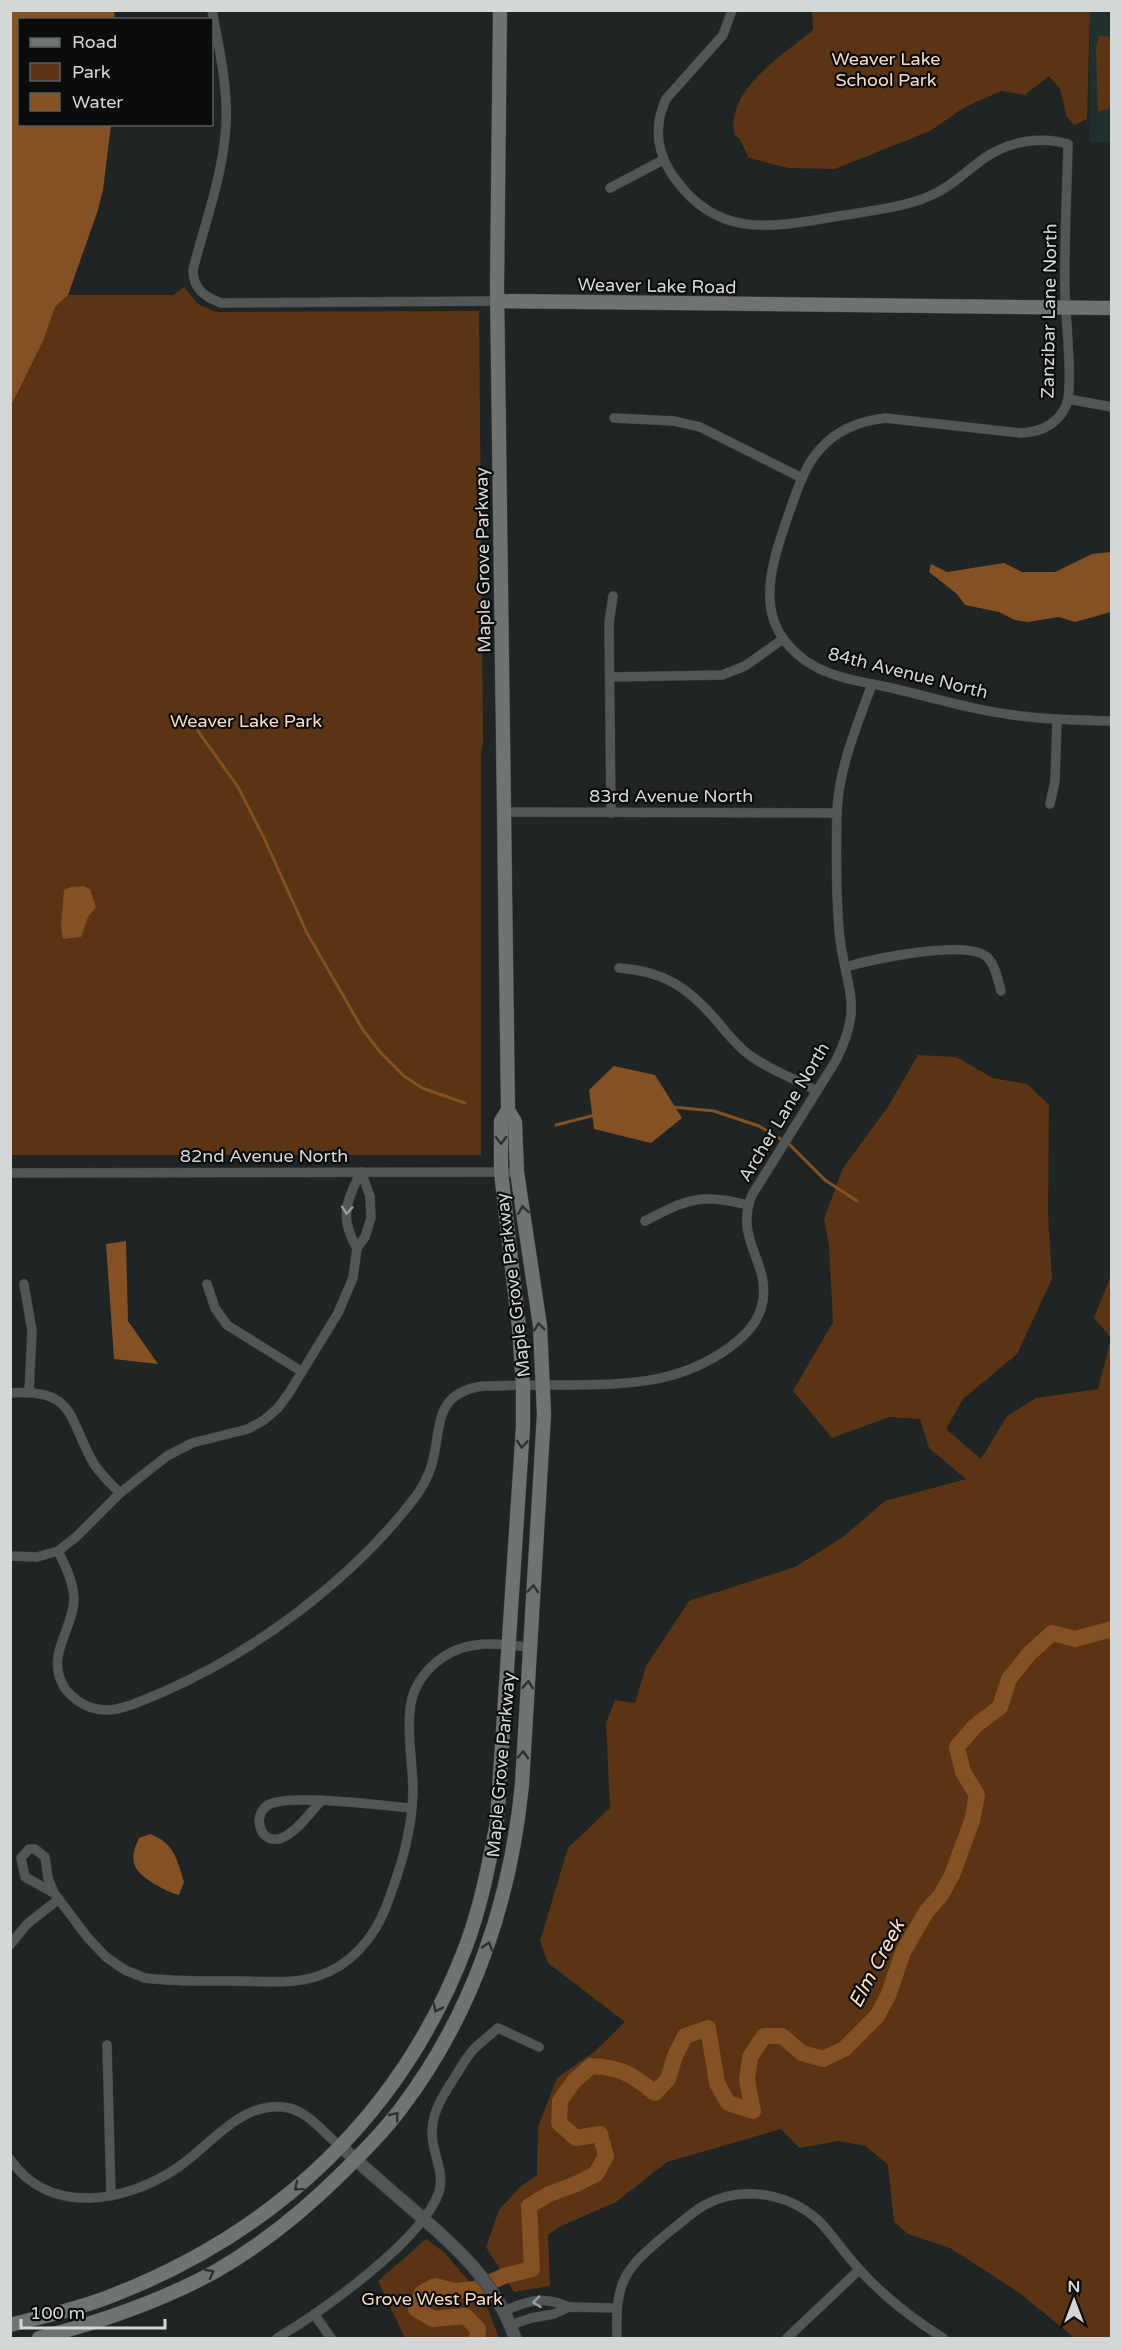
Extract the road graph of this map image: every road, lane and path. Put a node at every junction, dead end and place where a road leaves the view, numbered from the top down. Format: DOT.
graph roads {
  1 [pos="212,10"];
  2 [pos="500,10"];
  3 [pos="732,10"];
  4 [pos="663,160"];
  5 [pos="610,188"];
  6 [pos="497,301"];
  7 [pos="1066,307"];
  8 [pos="1112,308"];
  9 [pos="1068,399"];
  10 [pos="1112,407"];
  11 [pos="614,418"];
  12 [pos="802,478"];
  13 [pos="613,596"];
  14 [pos="783,639"];
  15 [pos="610,677"];
  16 [pos="872,684"];
  17 [pos="1058,719"];
  18 [pos="1112,721"];
  19 [pos="1050,804"];
  20 [pos="504,812"];
  21 [pos="611,813"];
  22 [pos="837,813"];
  23 [pos="846,967"];
  24 [pos="619,968"];
  25 [pos="1001,991"];
  26 [pos="817,1091"];
  27 [pos="508,1110"];
  28 [pos="361,1172"];
  29 [pos="501,1172"];
  30 [pos="517,1172"];
  31 [pos="10,1173"];
  32 [pos="748,1205"];
  33 [pos="645,1221"];
  34 [pos="357,1248"];
  35 [pos="24,1284"];
  36 [pos="207,1284"];
  37 [pos="301,1371"];
  38 [pos="523,1385"];
  39 [pos="543,1385"];
  40 [pos="29,1392"];
  41 [pos="10,1393"];
  42 [pos="120,1493"];
  43 [pos="58,1551"];
  44 [pos="10,1556"];
  45 [pos="510,1646"];
  46 [pos="530,1647"];
  47 [pos="320,1802"];
  48 [pos="412,1808"];
  49 [pos="57,1896"];
  50 [pos="10,1945"];
  51 [pos="107,2045"];
  52 [pos="539,2048"];
  53 [pos="340,2146"];
  54 [pos="10,2159"];
  55 [pos="355,2160"];
  56 [pos="111,2196"];
  57 [pos="423,2218"];
  58 [pos="859,2270"];
  59 [pos="502,2306"];
  60 [pos="569,2307"];
  61 [pos="616,2308"];
  62 [pos="314,2314"];
  63 [pos="10,2325"];
  64 [pos="511,2325"];
  65 [pos="39,2338"];
  66 [pos="277,2338"];
  67 [pos="331,2338"];
  68 [pos="515,2338"];
  69 [pos="617,2338"];
  70 [pos="787,2338"];
  71 [pos="943,2338"];
  1 -- 6 [label="street, Weaver Lake Road"];
  2 -- 6 [label="main road, Maple Grove Parkway"];
  3 -- 4 [label="street"];
  4 -- 5 [label="street"];
  4 -- 7 [label="street, Zanzibar Lane North"];
  6 -- 7 [label="main road, Weaver Lake Road"];
  6 -- 20 [label="main road, Maple Grove Parkway"];
  7 -- 8 [label="main road, Weaver Lake Road"];
  7 -- 9 [label="street, Zanzibar Lane North"];
  9 -- 10 [label="street"];
  9 -- 12 [label="street, Zanzibar Lane North"];
  11 -- 12 [label="street"];
  12 -- 14 [label="street, Zanzibar Lane North"];
  13 -- 15 [label="street"];
  14 -- 15 [label="street"];
  14 -- 16 [label="street, 84th Avenue North"];
  15 -- 21 [label="street"];
  16 -- 17 [label="street, 84th Avenue North"];
  16 -- 22 [label="street, Archer Lane North"];
  17 -- 18 [label="street, 84th Avenue North"];
  17 -- 19 [label="street"];
  20 -- 21 [label="street, 83rd Avenue North"];
  20 -- 27 [label="main road, Maple Grove Parkway"];
  21 -- 22 [label="street, 83rd Avenue North"];
  22 -- 23 [label="street, Archer Lane North"];
  23 -- 25 [label="street"];
  23 -- 26 [label="street, Archer Lane North"];
  24 -- 26 [label="street"];
  26 -- 32 [label="street, Archer Lane North"];
  27 -- 29 [label="main road, Maple Grove Parkway, one-way"];
  27 -- 30 [label="main road, Maple Grove Parkway"];
  28 -- 29 [label="street, 82nd Avenue North"];
  28 -- 31 [label="street, 82nd Avenue North"];
  28 -- 34 [label="street"];
  28 -- 34 [label="street, one-way"];
  29 -- 30 [label="street, 82nd Avenue North"];
  29 -- 38 [label="main road, Maple Grove Parkway"];
  39 -- 30 [label="main road, Maple Grove Parkway, one-way"];
  32 -- 33 [label="street"];
  32 -- 39 [label="street, Archer Lane North"];
  34 -- 37 [label="street"];
  35 -- 40 [label="street"];
  36 -- 37 [label="street"];
  37 -- 42 [label="street"];
  38 -- 39 [label="street"];
  38 -- 43 [label="street"];
  38 -- 45 [label="main road, Maple Grove Parkway, one-way"];
  46 -- 39 [label="main road, Maple Grove Parkway, one-way"];
  40 -- 41 [label="street"];
  40 -- 42 [label="street"];
  42 -- 43 [label="street"];
  43 -- 44 [label="street"];
  45 -- 46 [label="street"];
  45 -- 48 [label="street"];
  45 -- 53 [label="main road, Maple Grove Parkway, one-way"];
  55 -- 46 [label="main road, Maple Grove Parkway, one-way"];
  47 -- 47 [label="street"];
  47 -- 48 [label="street"];
  48 -- 49 [label="street"];
  49 -- 49 [label="street"];
  49 -- 50 [label="street"];
  51 -- 56 [label="street"];
  52 -- 57 [label="street"];
  53 -- 55 [label="street"];
  53 -- 56 [label="street"];
  53 -- 63 [label="main road, Maple Grove Parkway, one-way"];
  54 -- 56 [label="street"];
  55 -- 57 [label="street"];
  65 -- 55 [label="main road, Maple Grove Parkway, one-way"];
  57 -- 59 [label="street"];
  57 -- 62 [label="street"];
  58 -- 61 [label="street"];
  58 -- 70 [label="street"];
  58 -- 71 [label="street"];
  60 -- 59 [label="street, one-way"];
  59 -- 64 [label="street"];
  60 -- 61 [label="street"];
  60 -- 64 [label="street"];
  61 -- 69 [label="street"];
  62 -- 66 [label="street"];
  62 -- 67 [label="street"];
  64 -- 68 [label="street"];
}
